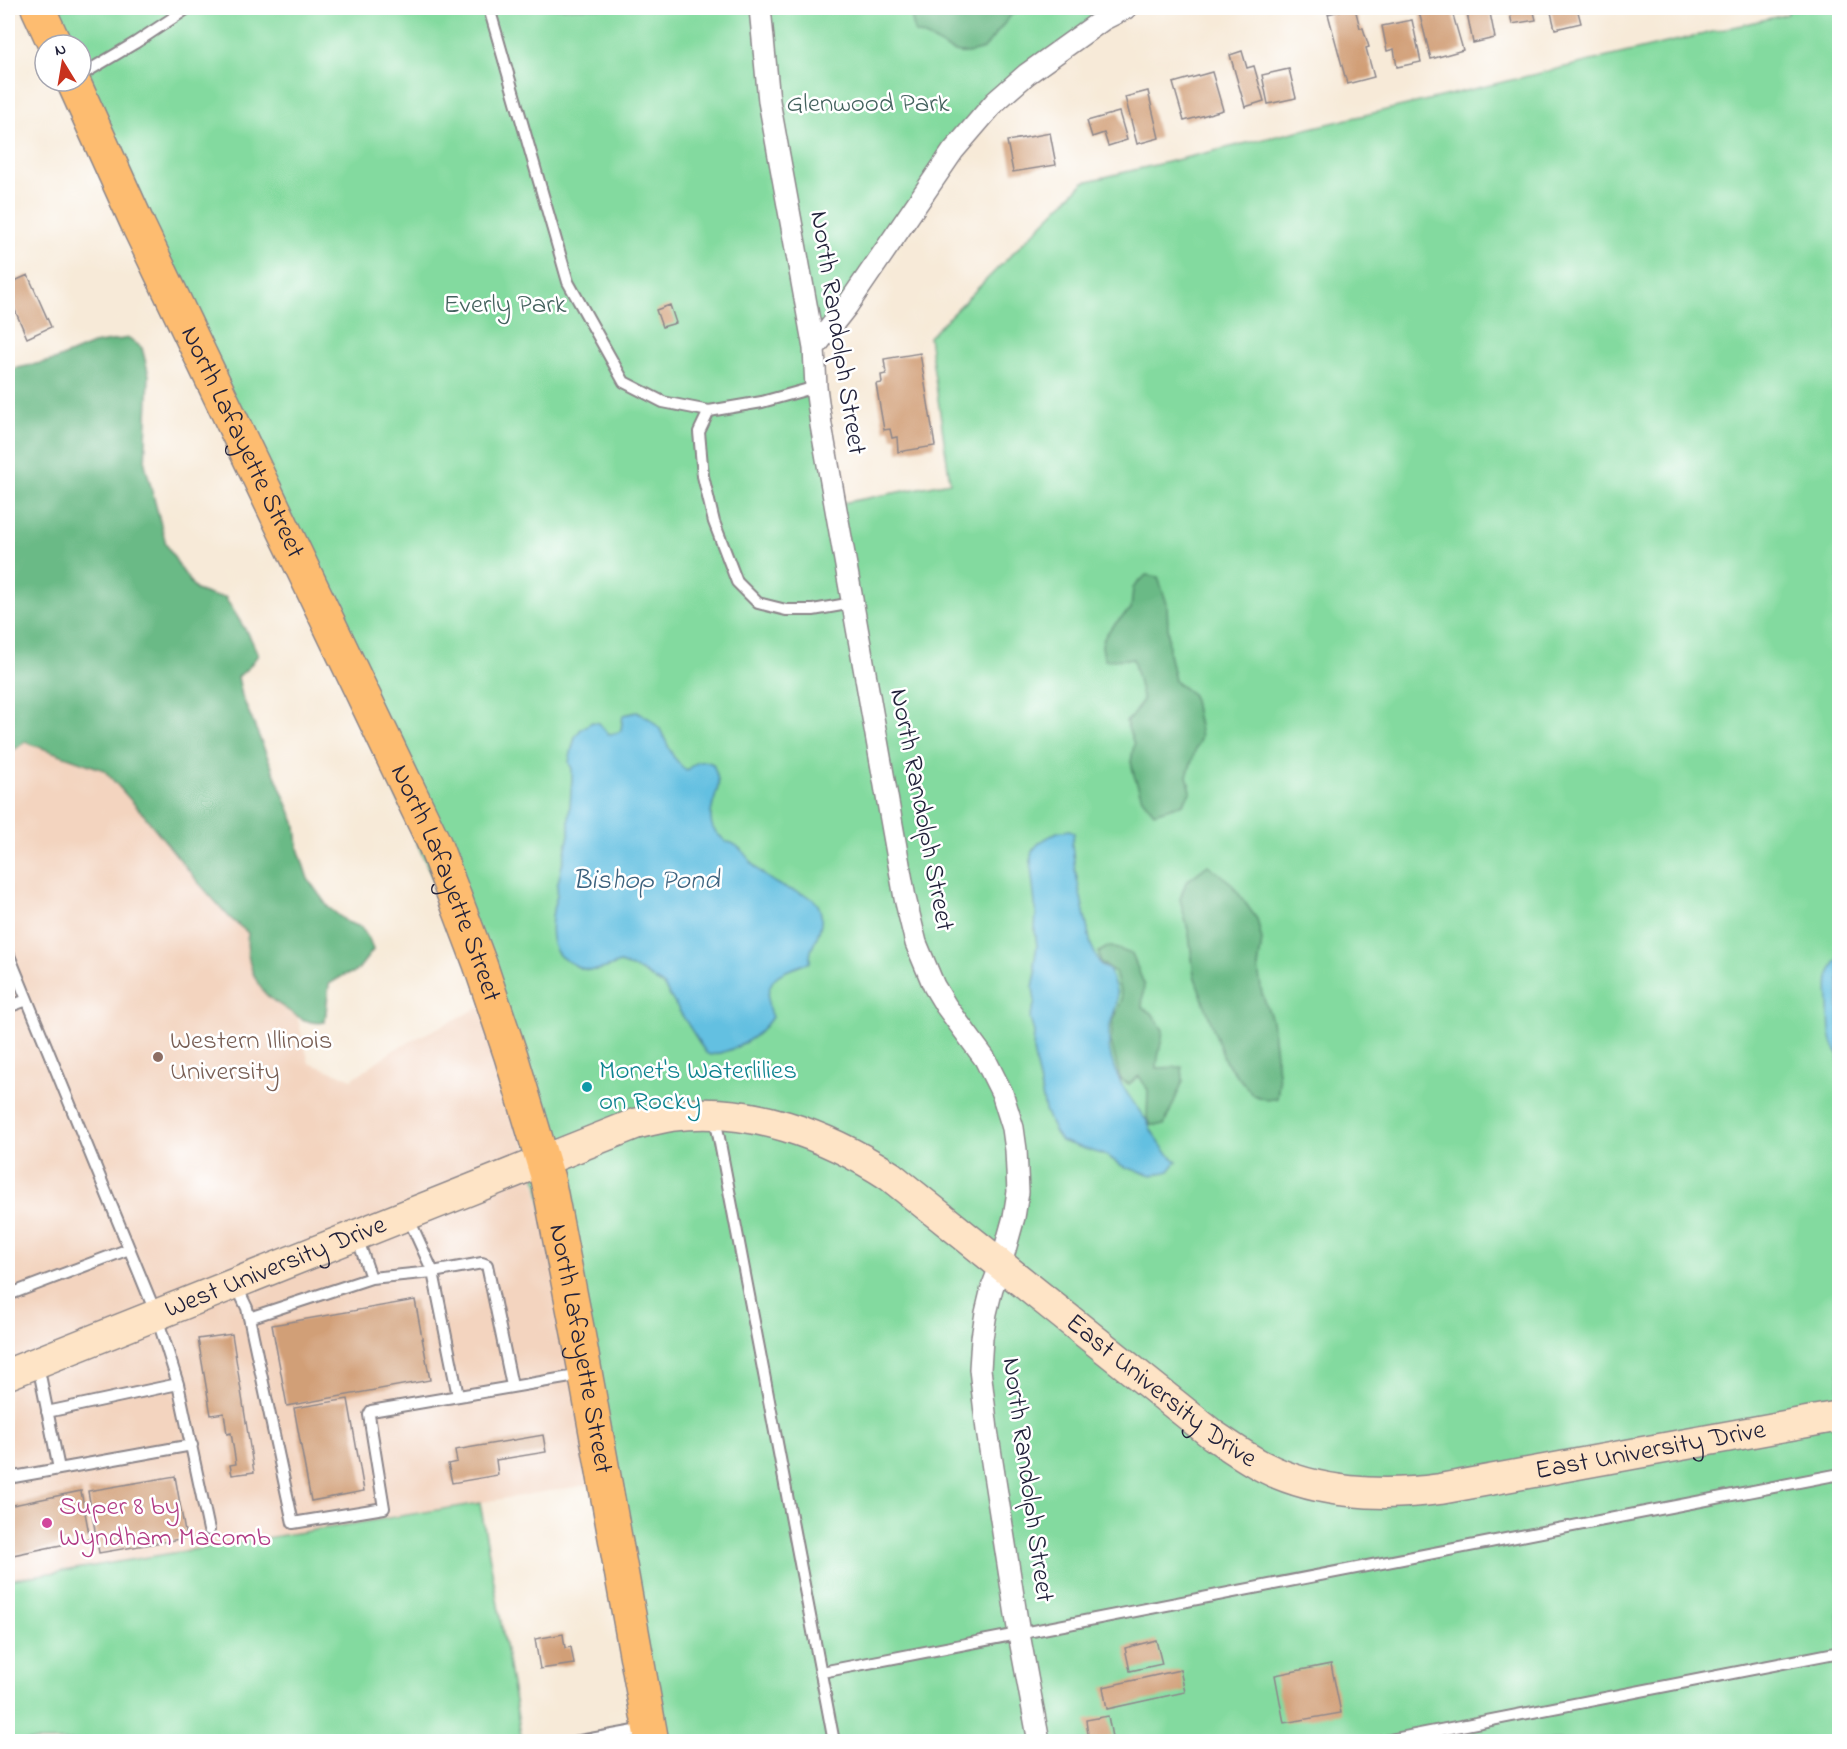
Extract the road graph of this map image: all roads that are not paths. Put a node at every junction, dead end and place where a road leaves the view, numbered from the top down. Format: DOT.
graph roads {
  1 [pos="38,8"];
  2 [pos="188,8"];
  3 [pos="489,8"];
  4 [pos="760,8"];
  5 [pos="1126,8"];
  6 [pos="49,33"];
  7 [pos="93,68"];
  8 [pos="78,93"];
  9 [pos="814,348"];
  10 [pos="816,387"];
  11 [pos="709,411"];
  12 [pos="853,603"];
  13 [pos="8,953"];
  14 [pos="27,1000"];
  15 [pos="8,1007"];
  16 [pos="714,1114"];
  17 [pos="543,1159"];
  18 [pos="406,1214"];
  19 [pos="356,1234"];
  20 [pos="129,1249"];
  21 [pos="1001,1264"];
  22 [pos="433,1272"];
  23 [pos="371,1278"];
  24 [pos="236,1282"];
  25 [pos="8,1295"];
  26 [pos="156,1314"];
  27 [pos="249,1318"];
  28 [pos="37,1362"];
  29 [pos="8,1374"];
  30 [pos="585,1374"];
  31 [pos="178,1384"];
  32 [pos="512,1386"];
  33 [pos="458,1396"];
  34 [pos="47,1412"];
  35 [pos="1839,1416"];
  36 [pos="192,1444"];
  37 [pos="59,1469"];
  38 [pos="1839,1474"];
  39 [pos="8,1478"];
  40 [pos="209,1530"];
  41 [pos="1019,1634"];
  42 [pos="1839,1652"];
  43 [pos="822,1672"];
  44 [pos="651,1735"];
  45 [pos="573,1742"];
  46 [pos="834,1742"];
  47 [pos="1039,1742"];
  48 [pos="1378,1742"];
  1 -- 6 [label="highway"];
  2 -- 7 [label="lane"];
  3 -- 11 [label="lane"];
  4 -- 9 [label="street, North Randolph Street"];
  5 -- 9 [label="street"];
  8 -- 17 [label="highway, North Lafayette Street"];
  9 -- 10 [label="street, North Randolph Street"];
  10 -- 11 [label="lane"];
  10 -- 12 [label="street, North Randolph Street"];
  11 -- 12 [label="lane"];
  12 -- 21 [label="street, North Randolph Street"];
  13 -- 14 [label="lane"];
  14 -- 15 [label="lane"];
  14 -- 20 [label="lane"];
  16 -- 17 [label="main road, East University Drive"];
  16 -- 21 [label="main road, East University Drive"];
  16 -- 43 [label="lane"];
  17 -- 18 [label="main road, West University Drive"];
  17 -- 30 [label="highway, North Lafayette Street"];
  18 -- 19 [label="main road, West University Drive"];
  18 -- 22 [label="lane"];
  19 -- 23 [label="lane"];
  19 -- 24 [label="main road, West University Drive"];
  20 -- 25 [label="lane"];
  20 -- 26 [label="lane"];
  21 -- 35 [label="main road, East University Drive"];
  21 -- 41 [label="street, North Randolph Street"];
  22 -- 23 [label="lane"];
  22 -- 32 [label="lane"];
  22 -- 33 [label="lane"];
  23 -- 27 [label="lane"];
  24 -- 26 [label="main road, West University Drive"];
  24 -- 27 [label="lane"];
  26 -- 28 [label="main road, West University Drive"];
  26 -- 31 [label="lane"];
  27 -- 33 [label="lane"];
  28 -- 29 [label="main road, West University Drive"];
  28 -- 34 [label="lane"];
  30 -- 32 [label="lane"];
  30 -- 44 [label="highway, North Lafayette Street"];
  31 -- 34 [label="lane"];
  31 -- 36 [label="lane"];
  32 -- 33 [label="lane"];
  34 -- 37 [label="lane"];
  36 -- 37 [label="lane"];
  36 -- 40 [label="lane"];
  37 -- 39 [label="lane"];
  38 -- 41 [label="lane"];
  41 -- 43 [label="lane"];
  41 -- 47 [label="street, North Randolph Street"];
  42 -- 48 [label="lane"];
  43 -- 46 [label="lane"];
  44 -- 45 [label="lane"];
}
